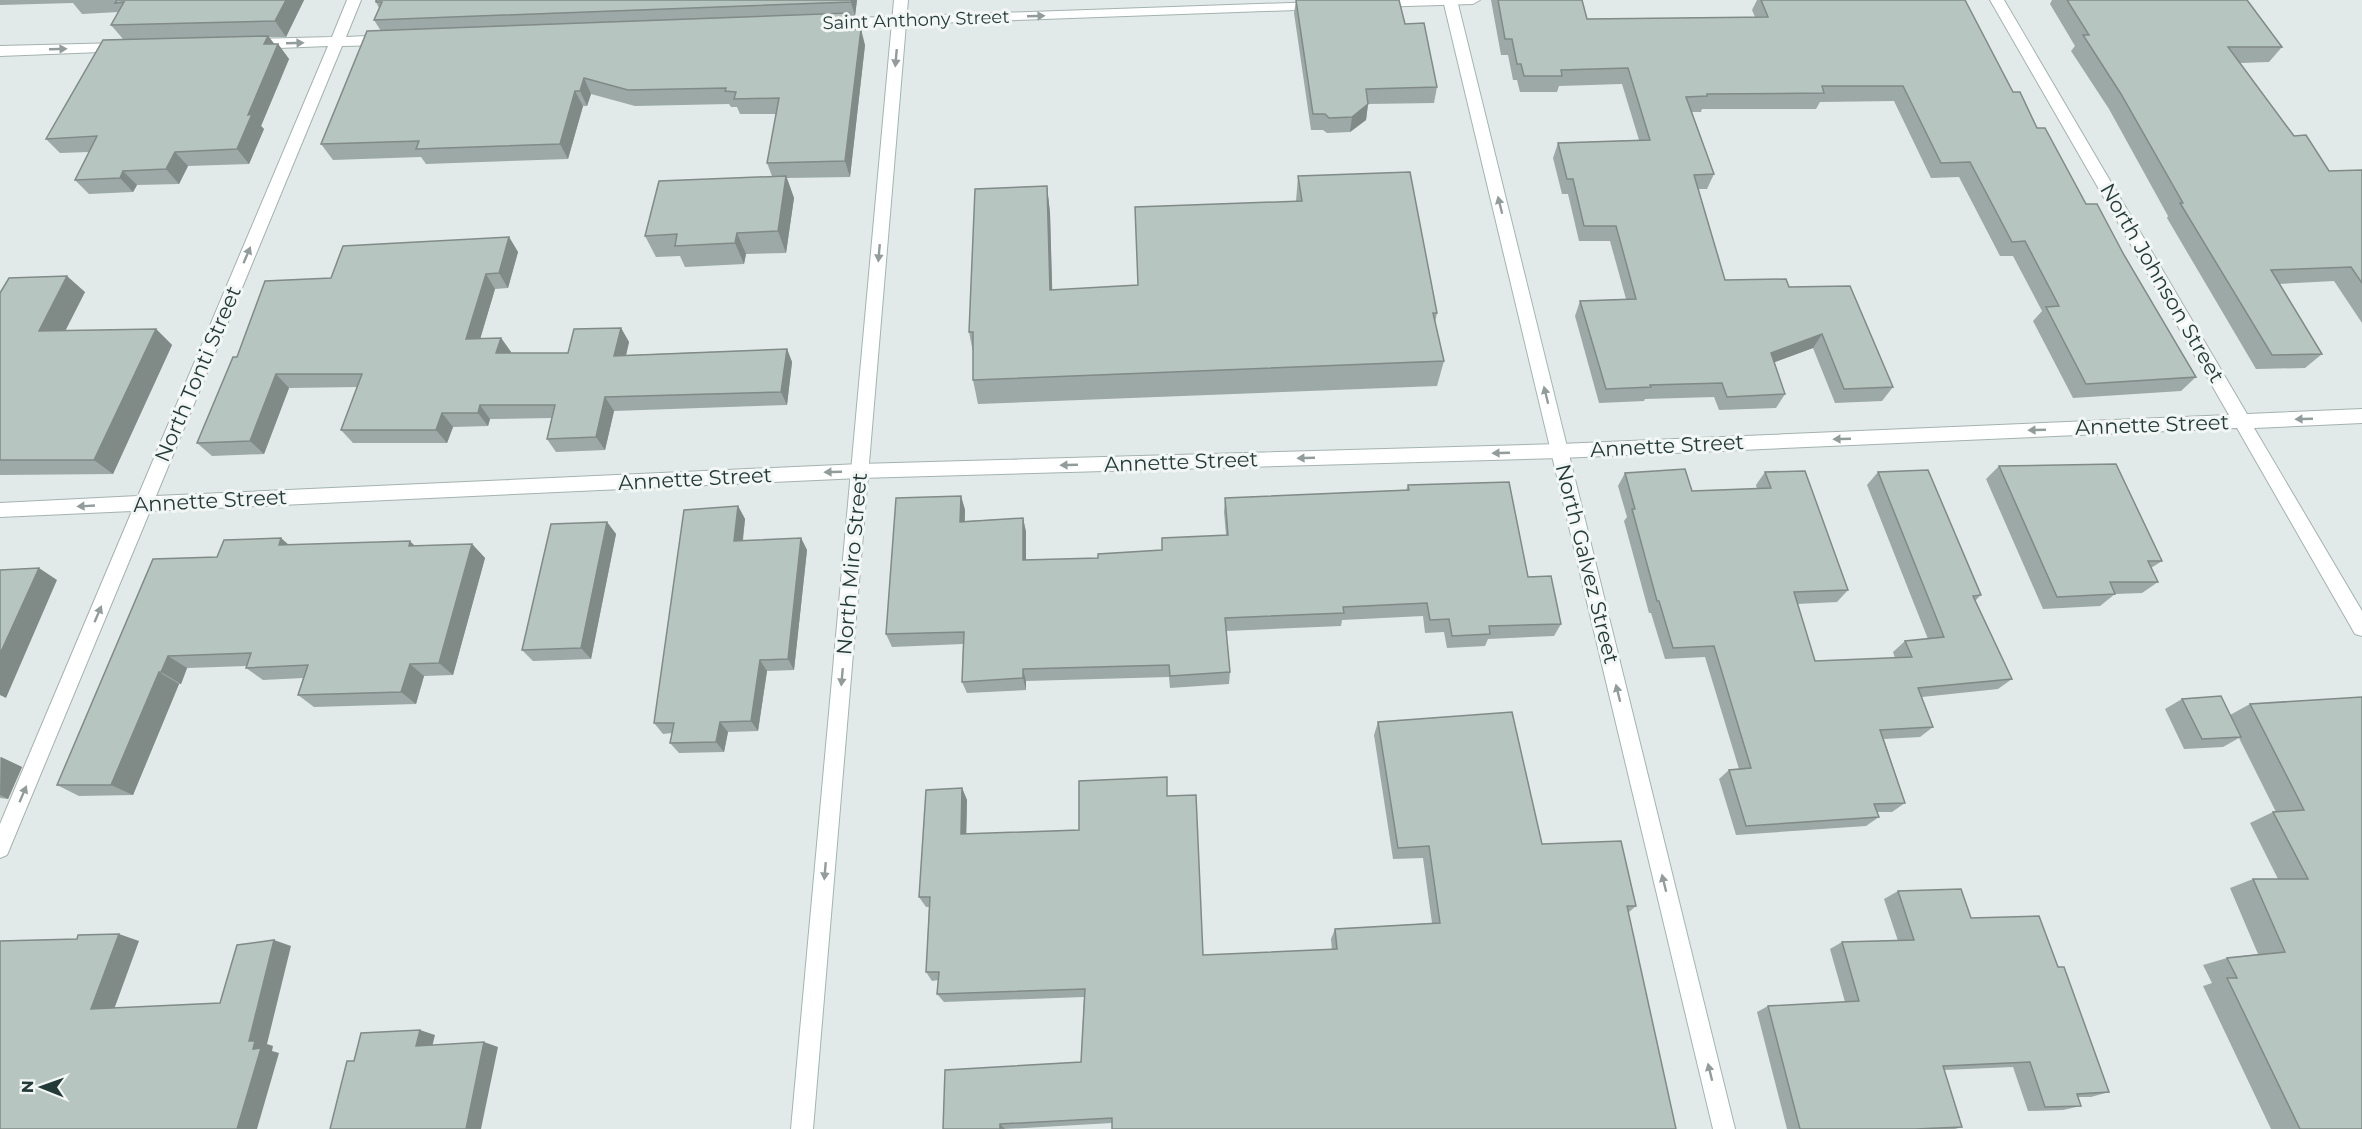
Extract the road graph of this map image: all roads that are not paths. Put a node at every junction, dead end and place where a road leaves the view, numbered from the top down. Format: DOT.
graph roads {
  1 [pos="354,0"];
  2 [pos="901,0"];
  3 [pos="1450,0"];
  4 [pos="1473,0"];
  5 [pos="1997,0"];
  6 [pos="1355,4"];
  7 [pos="1331,5"];
  8 [pos="900,21"];
  9 [pos="814,24"];
  10 [pos="407,39"];
  11 [pos="336,42"];
  12 [pos="240,45"];
  13 [pos="132,47"];
  14 [pos="0,51"];
  15 [pos="2362,416"];
  16 [pos="2243,421"];
  17 [pos="1560,451"];
  18 [pos="860,471"];
  19 [pos="144,504"];
  20 [pos="0,510"];
  21 [pos="2362,628"];
  22 [pos="0,848"];
  23 [pos="802,1129"];
  24 [pos="1724,1129"];
  1 -- 11 [label="street, North Tonti Street"];
  2 -- 8 [label="street, North Miro Street"];
  3 -- 4 [label="street"];
  3 -- 6 [label="street"];
  17 -- 3 [label="street, North Galvez Street, one-way"];
  5 -- 16 [label="street, North Johnson Street"];
  8 -- 7 [label="street, Saint Anthony Street, one-way"];
  8 -- 9 [label="street, Saint Anthony Street"];
  8 -- 18 [label="street, North Miro Street, one-way"];
  10 -- 11 [label="street"];
  12 -- 11 [label="street, one-way"];
  19 -- 11 [label="street, North Tonti Street, one-way"];
  14 -- 13 [label="street, one-way"];
  15 -- 16 [label="street, Annette Street, one-way"];
  16 -- 17 [label="street, Annette Street, one-way"];
  16 -- 21 [label="street, North Johnson Street"];
  17 -- 18 [label="street, Annette Street, one-way"];
  24 -- 17 [label="street, North Galvez Street, one-way"];
  18 -- 19 [label="street, Annette Street, one-way"];
  18 -- 23 [label="street, North Miro Street, one-way"];
  19 -- 20 [label="street, Annette Street, one-way"];
  22 -- 19 [label="street, North Tonti Street, one-way"];
}
